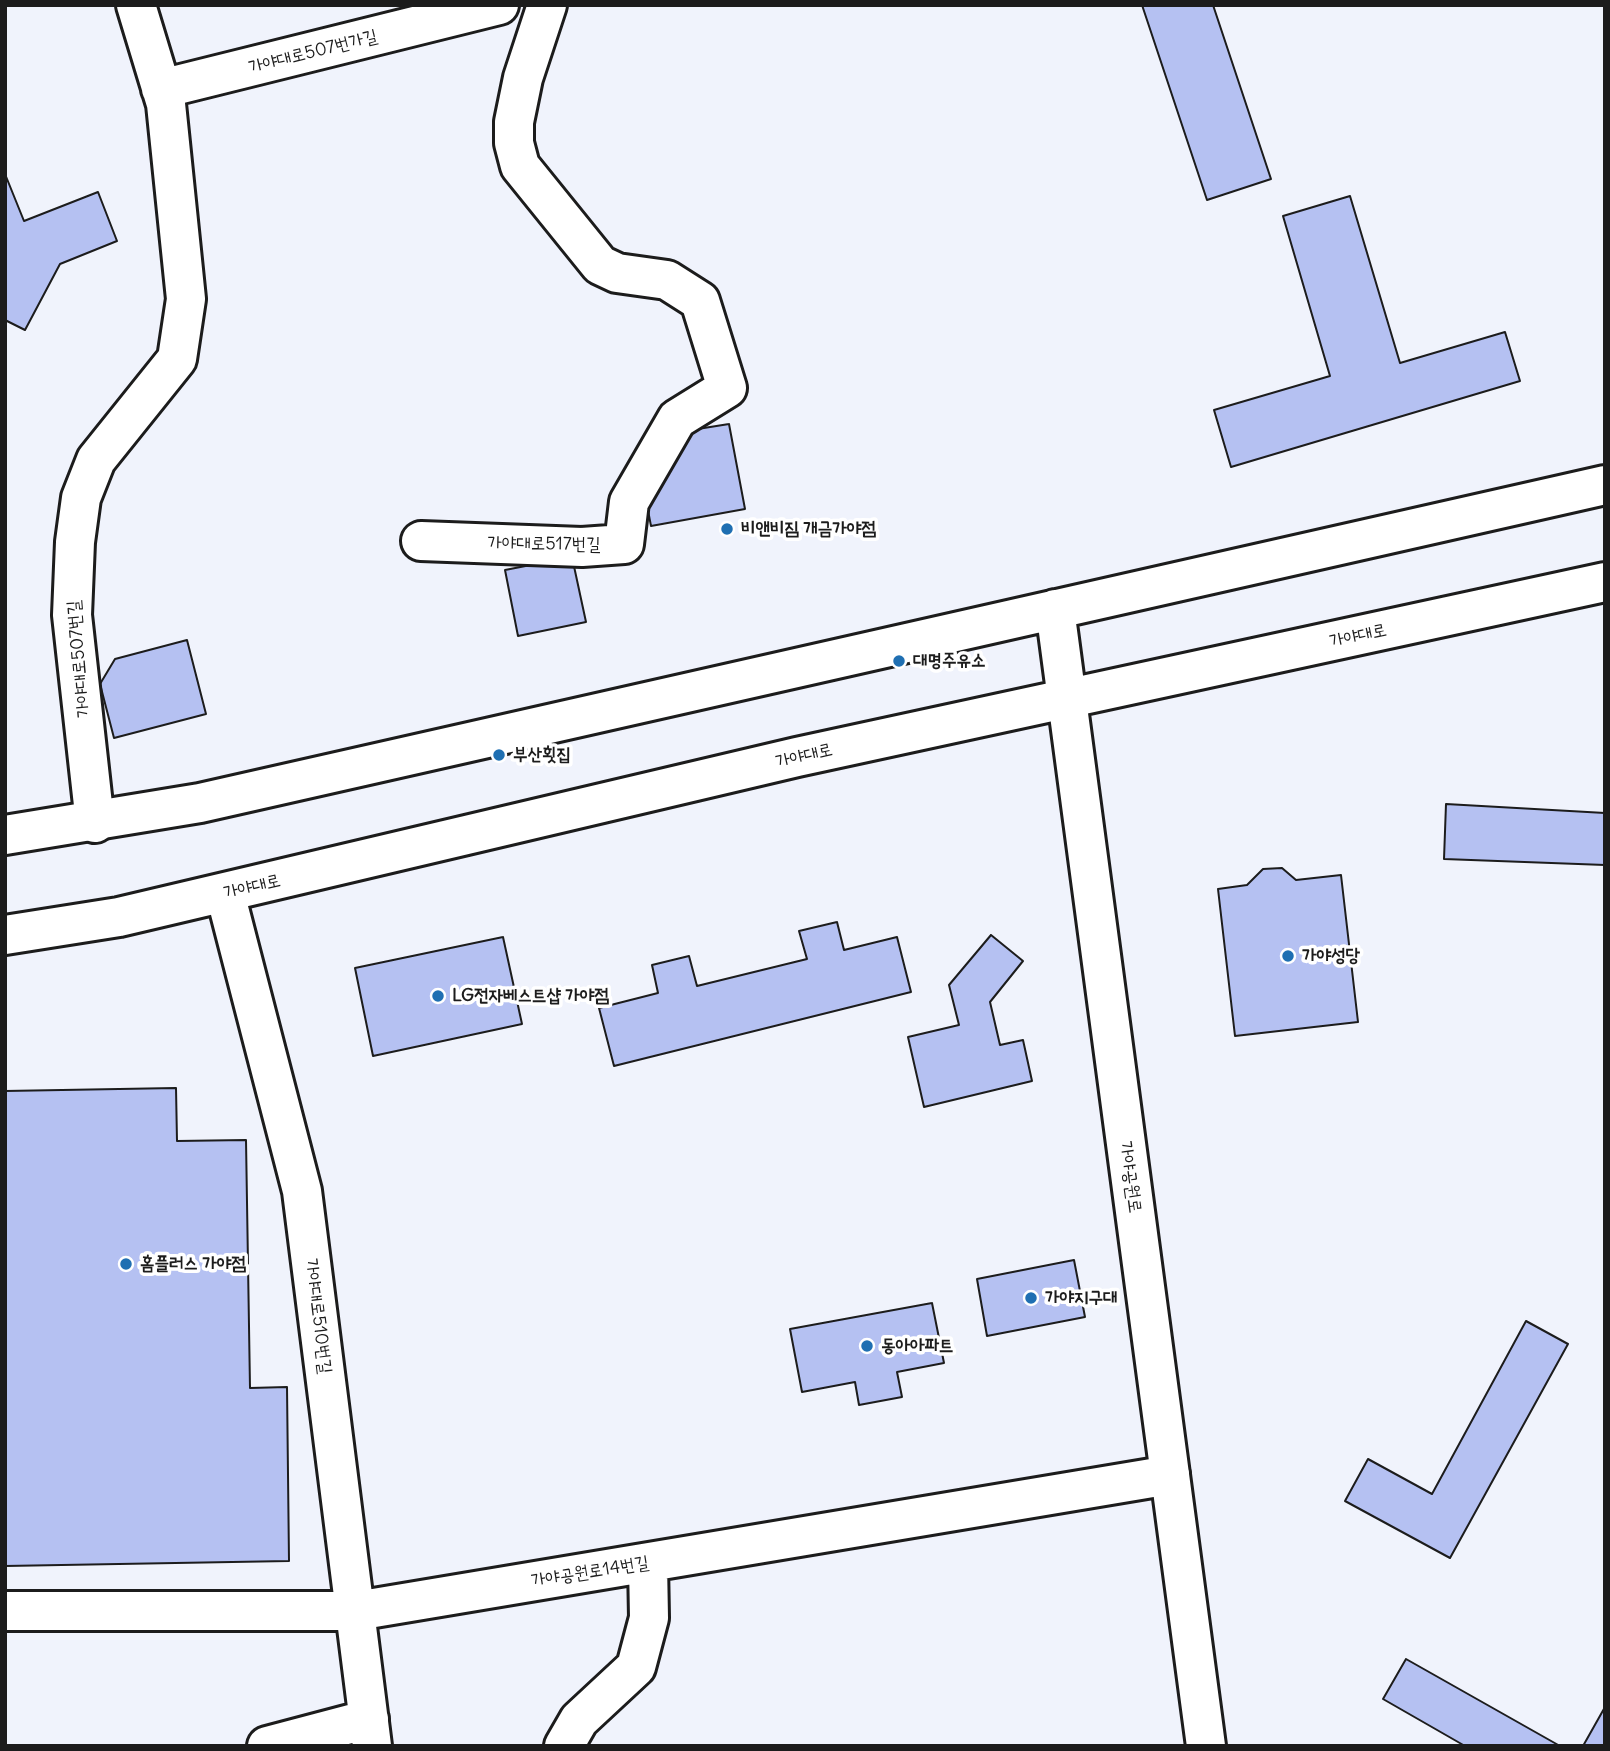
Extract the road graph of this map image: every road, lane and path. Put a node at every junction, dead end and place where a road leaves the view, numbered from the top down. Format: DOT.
graph roads {
  1 [pos="136,5"];
  2 [pos="499,5"];
  3 [pos="547,5"];
  4 [pos="450,12"];
  5 [pos="161,89"];
  6 [pos="1605,485"];
  7 [pos="421,541"];
  8 [pos="1605,582"];
  9 [pos="1055,609"];
  10 [pos="1067,698"];
  11 [pos="95,823"];
  12 [pos="5,835"];
  13 [pos="225,893"];
  14 [pos="5,935"];
  15 [pos="1170,1475"];
  16 [pos="648,1563"];
  17 [pos="5,1611"];
  18 [pos="356,1611"];
  19 [pos="371,1733"];
  20 [pos="267,1746"];
  21 [pos="564,1746"];
  22 [pos="1206,1746"];
  1 -- 5 [label="main road"];
  2 -- 4 [label="main road"];
  3 -- 7 [label="main road, 가야대로517번길"];
  4 -- 5 [label="main road, 가야대로507번가길"];
  5 -- 11 [label="main road, 가야대로507번길"];
  6 -- 9 [label="main road"];
  8 -- 10 [label="main road, 가야대로"];
  9 -- 10 [label="main road, 가야공원로"];
  9 -- 11 [label="main road"];
  10 -- 13 [label="main road, 가야대로"];
  10 -- 15 [label="main road, 가야공원로"];
  11 -- 12 [label="main road"];
  13 -- 14 [label="main road, 가야대로"];
  13 -- 18 [label="main road, 가야대로510번길"];
  15 -- 16 [label="main road, 가야공원로14번길"];
  15 -- 22 [label="main road, 가야공원로"];
  16 -- 18 [label="main road, 가야공원로14번길"];
  16 -- 21 [label="main road"];
  17 -- 18 [label="main road, 가야공원로14번길"];
  18 -- 19 [label="main road, 가야대로510번길"];
  19 -- 20 [label="main road"];
}
